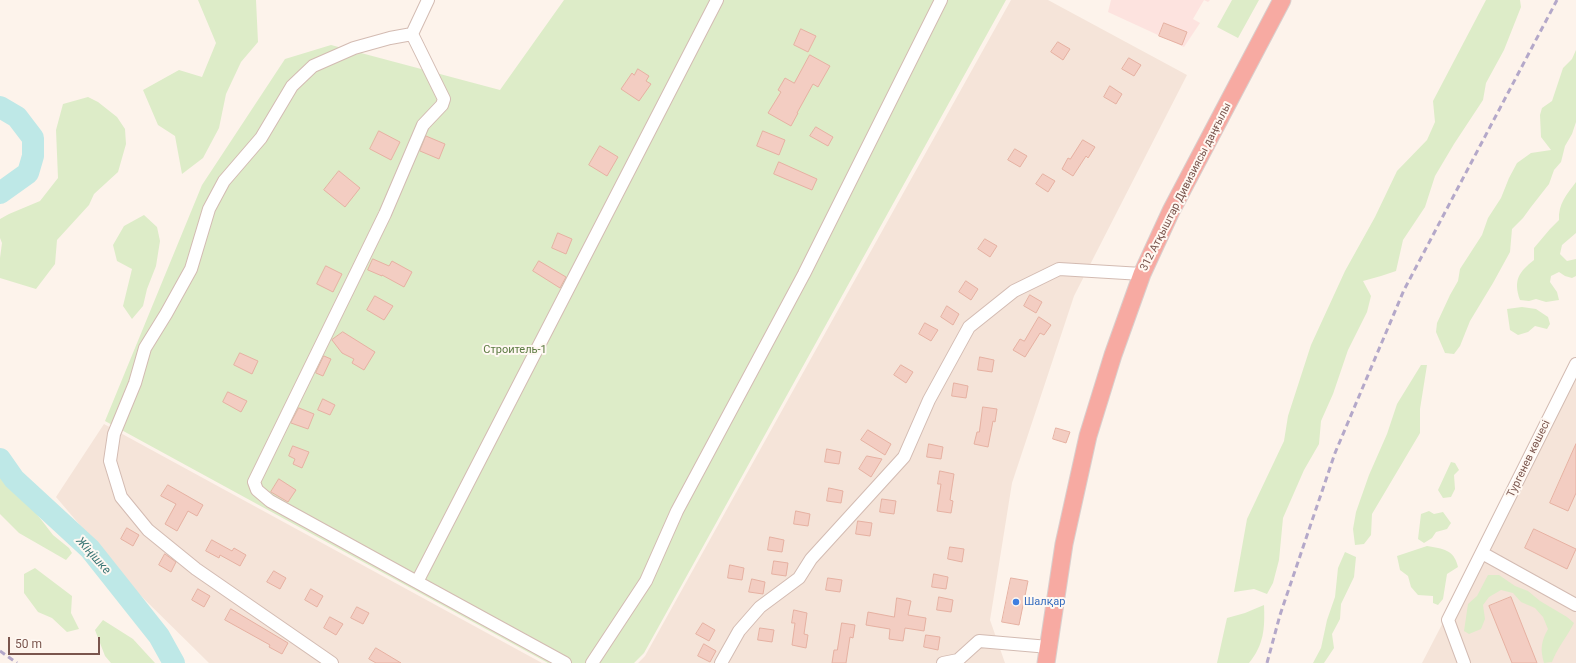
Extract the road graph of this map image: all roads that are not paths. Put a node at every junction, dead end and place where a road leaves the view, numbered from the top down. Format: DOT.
graph roads {
  1 [pos="428,0"];
  2 [pos="716,0"];
  3 [pos="941,0"];
  4 [pos="1282,0"];
  5 [pos="412,34"];
  6 [pos="1142,274"];
  7 [pos="1576,364"];
  8 [pos="1482,553"];
  9 [pos="417,582"];
  10 [pos="1576,605"];
  11 [pos="1048,655"];
  12 [pos="958,662"];
  13 [pos="332,663"];
  14 [pos="565,663"];
  15 [pos="592,663"];
  16 [pos="721,663"];
  17 [pos="943,663"];
  18 [pos="1464,663"];
  1 -- 5 [label="street"];
  2 -- 9 [label="street"];
  3 -- 15 [label="street"];
  4 -- 6 [label="highway, 312 Атқыштар Дивизиясы даңғылы"];
  5 -- 9 [label="street"];
  5 -- 13 [label="street"];
  6 -- 11 [label="highway, 312 Атқыштар Дивизиясы даңғылы"];
  6 -- 16 [label="street"];
  7 -- 8 [label="street, Тургенев көшесі"];
  8 -- 10 [label="street"];
  8 -- 18 [label="street, Тургенев көшесі"];
  9 -- 14 [label="street"];
  11 -- 12 [label="street"];
  12 -- 17 [label="street"];
}
